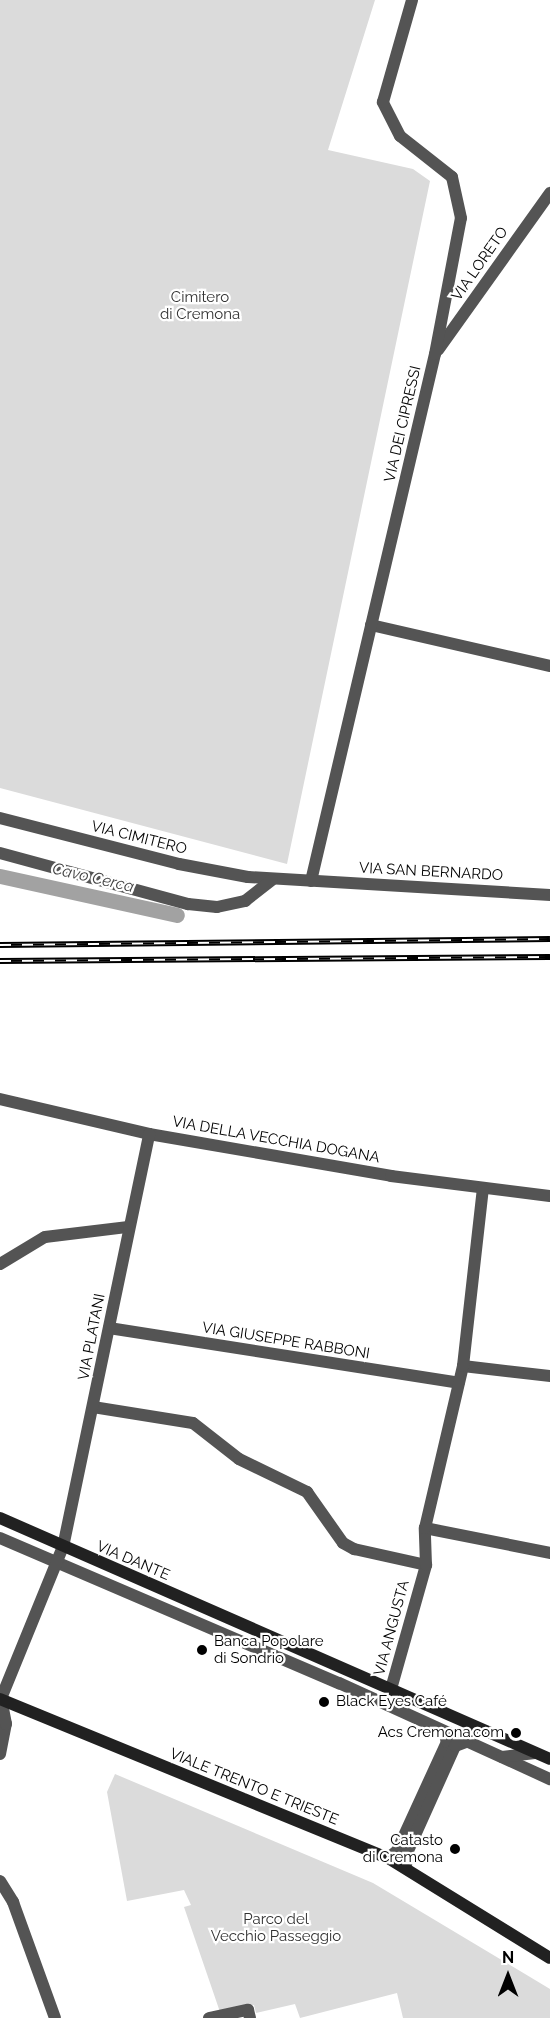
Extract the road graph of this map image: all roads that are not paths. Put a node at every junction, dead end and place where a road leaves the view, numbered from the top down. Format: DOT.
graph roads {
  1 [pos="412,0"];
  2 [pos="550,192"];
  3 [pos="537,211"];
  4 [pos="550,214"];
  5 [pos="435,354"];
  6 [pos="371,625"];
  7 [pos="550,666"];
  8 [pos="0,818"];
  9 [pos="0,852"];
  10 [pos="272,880"];
  11 [pos="311,881"];
  12 [pos="550,895"];
  13 [pos="0,1099"];
  14 [pos="149,1134"];
  15 [pos="483,1189"];
  16 [pos="550,1196"];
  17 [pos="128,1227"];
  18 [pos="0,1264"];
  19 [pos="110,1328"];
  20 [pos="463,1366"];
  21 [pos="550,1376"];
  22 [pos="459,1383"];
  23 [pos="93,1407"];
  24 [pos="0,1518"];
  25 [pos="424,1528"];
  26 [pos="0,1538"];
  27 [pos="63,1547"];
  28 [pos="550,1553"];
  29 [pos="57,1563"];
  30 [pos="426,1565"];
  31 [pos="255,1630"];
  32 [pos="229,1636"];
  33 [pos="322,1658"];
  34 [pos="339,1683"];
  35 [pos="391,1689"];
  36 [pos="0,1699"];
  37 [pos="444,1732"];
  38 [pos="466,1742"];
  39 [pos="535,1753"];
  40 [pos="0,1754"];
  41 [pos="502,1757"];
  42 [pos="550,1760"];
  43 [pos="550,1779"];
  44 [pos="388,1858"];
  45 [pos="406,1867"];
  46 [pos="0,1881"];
  47 [pos="550,1958"];
  48 [pos="249,2014"];
  49 [pos="55,2018"];
  50 [pos="209,2018"];
  1 -- 5 [label="street, VIA DEI CIPRESSI"];
  2 -- 3 [label="street, VIA LORETO"];
  3 -- 4 [label="street"];
  3 -- 5 [label="street, VIA LORETO"];
  5 -- 6 [label="street, VIA DEI CIPRESSI"];
  6 -- 7 [label="street"];
  6 -- 11 [label="street, VIA DEI CIPRESSI"];
  8 -- 10 [label="street, VIA CIMITERO"];
  9 -- 10 [label="street"];
  10 -- 11 [label="street, VIA CIMITERO"];
  11 -- 12 [label="street, VIA SAN BERNARDO"];
  13 -- 14 [label="street, VIA DELLA VECCHIA DOGANA"];
  14 -- 15 [label="street, VIA DELLA VECCHIA DOGANA"];
  14 -- 17 [label="street, VIA PLATANI"];
  15 -- 16 [label="street, VIA DELLA VECCHIA DOGANA"];
  15 -- 20 [label="street"];
  17 -- 18 [label="street"];
  17 -- 19 [label="street, VIA PLATANI"];
  19 -- 22 [label="street, VIA GIUSEPPE RABBONI"];
  19 -- 23 [label="street, VIA PLATANI"];
  20 -- 21 [label="street"];
  20 -- 22 [label="street"];
  22 -- 25 [label="street"];
  23 -- 27 [label="street, VIA PLATANI"];
  23 -- 30 [label="street, VIA ANGUSTA"];
  24 -- 27 [label="main road, VIA DANTE"];
  25 -- 28 [label="street"];
  25 -- 30 [label="street"];
  26 -- 29 [label="street"];
  27 -- 29 [label="street, VIA PLATANI"];
  27 -- 31 [label="main road, VIA DANTE"];
  29 -- 32 [label="street"];
  29 -- 36 [label="street, VIA PLATANI"];
  30 -- 35 [label="street, VIA ANGUSTA"];
  31 -- 32 [label="street"];
  31 -- 33 [label="main road, VIA DANTE"];
  32 -- 34 [label="street"];
  33 -- 34 [label="street"];
  33 -- 35 [label="main road, VIA DANTE"];
  34 -- 37 [label="street"];
  35 -- 39 [label="main road, VIA DANTE"];
  36 -- 40 [label="street"];
  36 -- 44 [label="main road, VIALE TRENTO E TRIESTE"];
  37 -- 38 [label="street"];
  37 -- 44 [label="street"];
  38 -- 41 [label="street"];
  38 -- 45 [label="street"];
  39 -- 41 [label="street"];
  39 -- 42 [label="main road, VIA DANTE"];
  41 -- 43 [label="street"];
  44 -- 45 [label="main road, VIALE TRENTO E TRIESTE"];
  45 -- 47 [label="main road, VIALE TRENTO E TRIESTE"];
  46 -- 49 [label="street"];
  48 -- 50 [label="street"];
}
